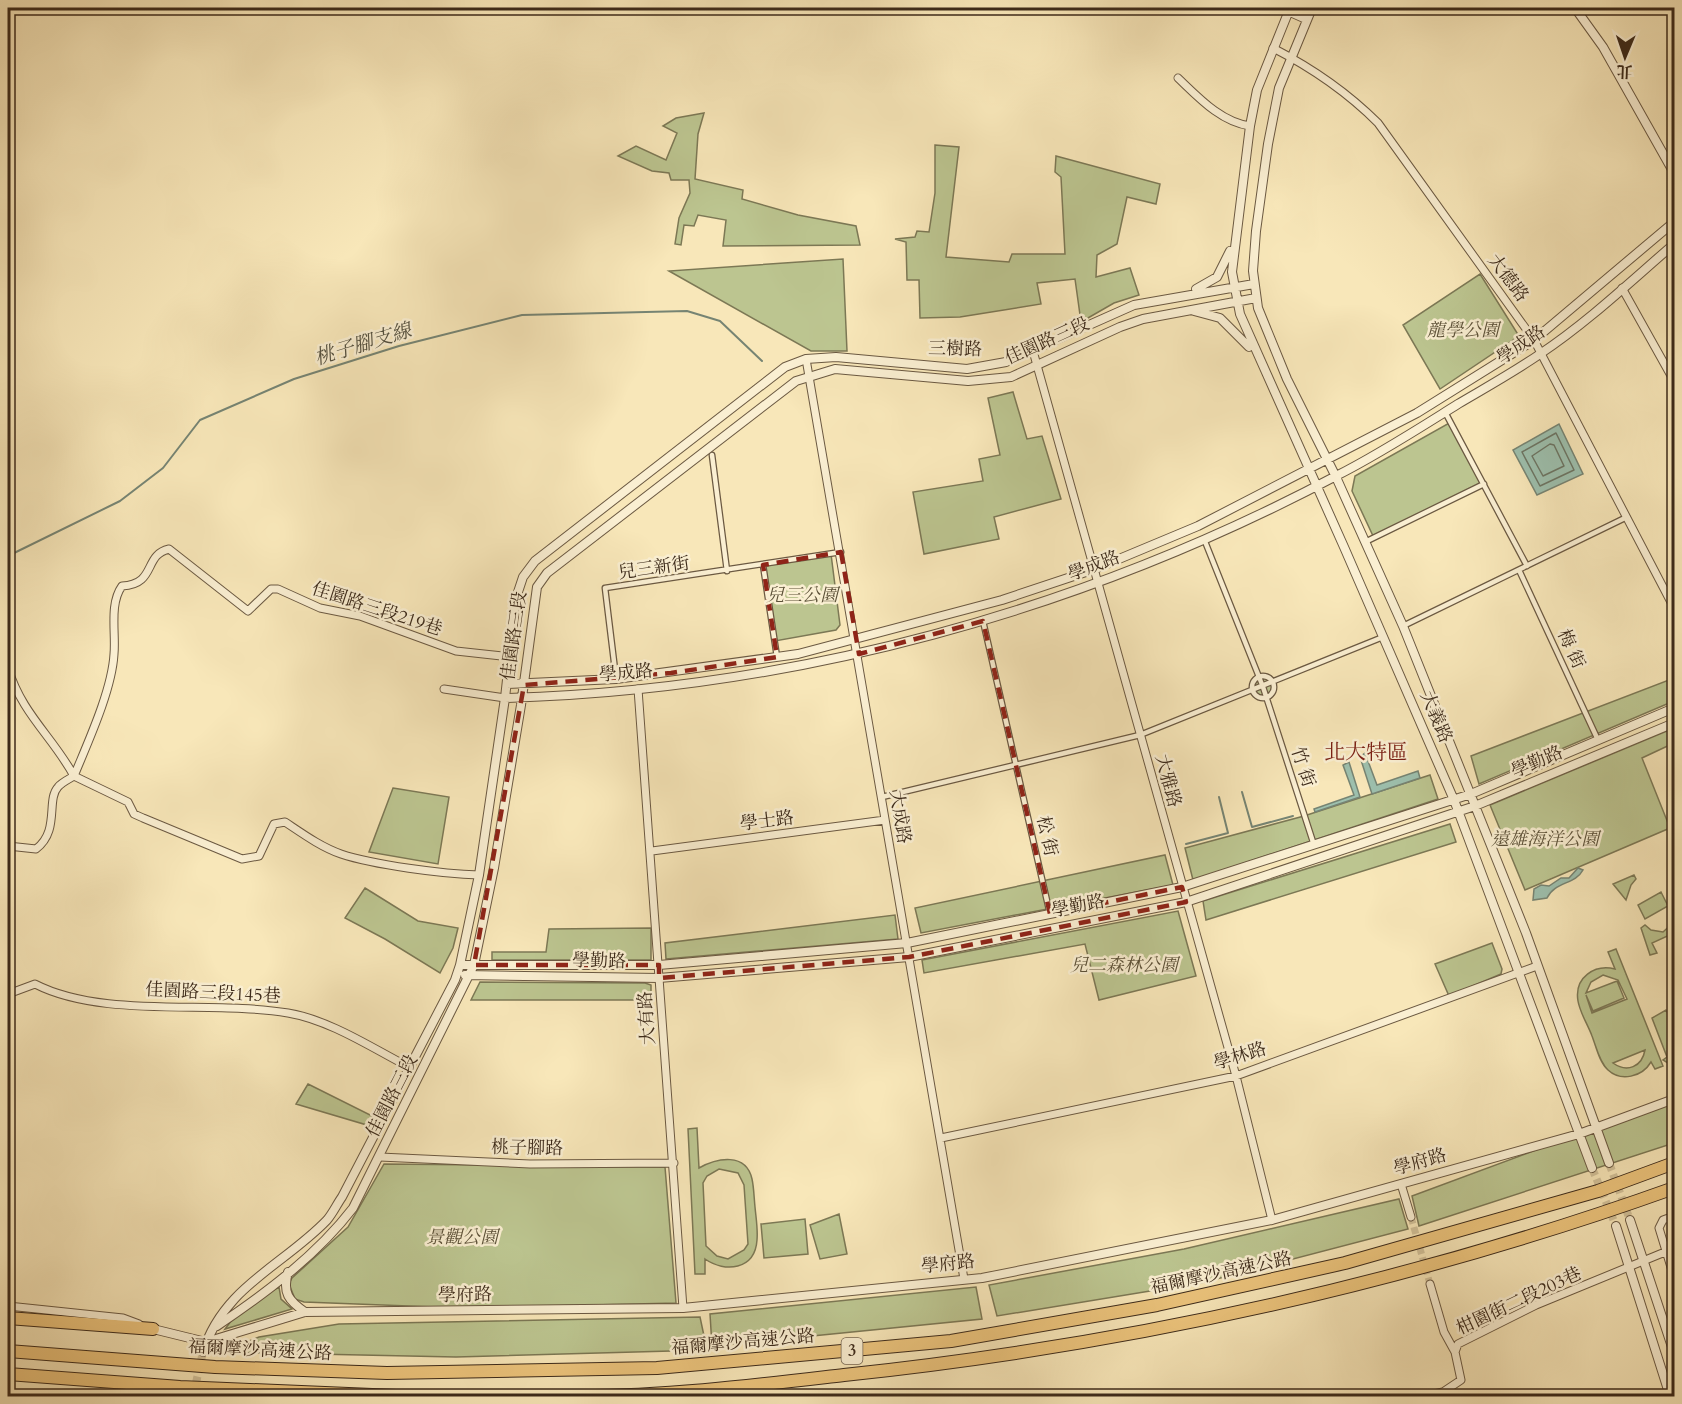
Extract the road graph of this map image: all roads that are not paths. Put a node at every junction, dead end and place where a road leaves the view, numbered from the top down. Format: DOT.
graph roads {
  1 [pos="1312,8"];
  2 [pos="1575,8"];
  3 [pos="1289,9"];
  4 [pos="1306,19"];
  5 [pos="1273,48"];
  6 [pos="1290,57"];
  7 [pos="1178,78"];
  8 [pos="1250,126"];
  9 [pos="1674,173"];
  10 [pos="1237,218"];
  11 [pos="1674,222"];
  12 [pos="1674,244"];
  13 [pos="1254,284"];
  14 [pos="1234,286"];
  15 [pos="1622,288"];
  16 [pos="1256,298"];
  17 [pos="1168,299"];
  18 [pos="1236,301"];
  19 [pos="1182,311"];
  20 [pos="1534,340"];
  21 [pos="1033,351"];
  22 [pos="1542,353"];
  23 [pos="806,359"];
  24 [pos="1259,361"];
  25 [pos="1039,365"];
  26 [pos="810,375"];
  27 [pos="1674,381"];
  28 [pos="1445,412"];
  29 [pos="712,455"];
  30 [pos="1328,461"];
  31 [pos="1309,470"];
  32 [pos="1336,477"];
  33 [pos="1484,484"];
  34 [pos="1317,485"];
  35 [pos="1627,517"];
  36 [pos="1204,539"];
  37 [pos="1365,542"];
  38 [pos="841,552"];
  39 [pos="763,565"];
  40 [pos="1527,566"];
  41 [pos="1095,569"];
  42 [pos="1519,570"];
  43 [pos="727,571"];
  44 [pos="1099,583"];
  45 [pos="1674,608"];
  46 [pos="983,621"];
  47 [pos="1403,626"];
  48 [pos="1383,637"];
  49 [pos="856,640"];
  50 [pos="859,654"];
  51 [pos="510,657"];
  52 [pos="777,657"];
  53 [pos="8,668"];
  54 [pos="1259,676"];
  55 [pos="616,679"];
  56 [pos="1274,683"];
  57 [pos="507,684"];
  58 [pos="524,685"];
  59 [pos="1263,687"];
  60 [pos="444,689"];
  61 [pos="638,689"];
  62 [pos="1252,691"];
  63 [pos="522,697"];
  64 [pos="505,698"];
  65 [pos="1267,698"];
  66 [pos="1674,708"];
  67 [pos="1674,723"];
  68 [pos="1140,735"];
  69 [pos="1598,740"];
  70 [pos="1017,764"];
  71 [pos="74,776"];
  72 [pos="1471,794"];
  73 [pos="882,797"];
  74 [pos="1454,801"];
  75 [pos="1475,806"];
  76 [pos="1458,813"];
  77 [pos="885,820"];
  78 [pos="1314,845"];
  79 [pos="8,846"];
  80 [pos="652,851"];
  81 [pos="479,875"];
  82 [pos="1182,887"];
  83 [pos="1186,902"];
  84 [pos="1050,914"];
  85 [pos="907,943"];
  86 [pos="909,957"];
  87 [pos="474,965"];
  88 [pos="659,965"];
  89 [pos="1538,966"];
  90 [pos="459,969"];
  91 [pos="1519,973"];
  92 [pos="471,976"];
  93 [pos="659,978"];
  94 [pos="8,994"];
  95 [pos="410,1067"];
  96 [pos="1236,1076"];
  97 [pos="1674,1099"];
  98 [pos="1596,1129"];
  99 [pos="1579,1134"];
  100 [pos="941,1138"];
  101 [pos="380,1157"];
  102 [pos="674,1163"];
  103 [pos="1609,1163"];
  104 [pos="1674,1163"];
  105 [pos="1592,1168"];
  106 [pos="1401,1184"];
  107 [pos="1674,1188"];
  108 [pos="1674,1216"];
  109 [pos="1411,1217"];
  110 [pos="1272,1220"];
  111 [pos="1630,1220"];
  112 [pos="1616,1226"];
  113 [pos="1665,1252"];
  114 [pos="1644,1262"];
  115 [pos="1630,1268"];
  116 [pos="288,1272"];
  117 [pos="1674,1277"];
  118 [pos="964,1279"];
  119 [pos="1430,1284"];
  120 [pos="683,1308"];
  121 [pos="305,1312"];
  122 [pos="8,1314"];
  123 [pos="214,1328"];
  124 [pos="153,1329"];
  125 [pos="206,1342"];
  126 [pos="8,1346"];
  127 [pos="8,1351"];
  128 [pos="203,1352"];
  129 [pos="1455,1352"];
  130 [pos="1674,1353"];
  131 [pos="78,1356"];
  132 [pos="8,1374"];
  133 [pos="396,1396"];
  134 [pos="581,1396"];
  135 [pos="1424,1396"];
  136 [pos="1670,1396"];
  1 -- 4 [label="street"];
  2 -- 9 [label="street"];
  3 -- 4 [label="street"];
  3 -- 5 [label="street"];
  4 -- 6 [label="street"];
  5 -- 6 [label="street, 大德路"];
  5 -- 8 [label="street"];
  6 -- 13 [label="street"];
  6 -- 20 [label="street, 大德路"];
  7 -- 8 [label="street"];
  8 -- 10 [label="street"];
  10 -- 14 [label="street"];
  10 -- 17 [label="street"];
  11 -- 20 [label="street, 學成路"];
  12 -- 15 [label="street, 學成路"];
  13 -- 14 [label="street, 三樹路"];
  13 -- 16 [label="street, 大義路"];
  14 -- 17 [label="street, 三樹路"];
  14 -- 18 [label="street, 大義路"];
  15 -- 22 [label="street, 學成路"];
  15 -- 27 [label="street"];
  16 -- 18 [label="street, 佳園路三段"];
  16 -- 30 [label="street, 大義路"];
  17 -- 21 [label="street, 三樹路"];
  18 -- 19 [label="street, 佳園路三段"];
  18 -- 24 [label="street, 大義路"];
  19 -- 24 [label="street"];
  19 -- 25 [label="street, 佳園路三段"];
  20 -- 22 [label="street, 大德路"];
  20 -- 30 [label="street, 學成路"];
  21 -- 23 [label="street, 三樹路"];
  21 -- 25 [label="street, 大雅路"];
  22 -- 28 [label="street, 學成路"];
  22 -- 35 [label="street, 大德路"];
  23 -- 26 [label="street, 大成路"];
  23 -- 51 [label="street, 佳園路三段"];
  24 -- 31 [label="street, 大義路"];
  25 -- 26 [label="street, 佳園路三段"];
  25 -- 41 [label="street, 大雅路"];
  26 -- 38 [label="street, 大成路"];
  26 -- 58 [label="street, 佳園路三段"];
  28 -- 32 [label="street, 學成路"];
  28 -- 33 [label="street"];
  29 -- 43 [label="street"];
  30 -- 31 [label="street, 學成路"];
  30 -- 32 [label="street, 大義路"];
  31 -- 34 [label="street, 大義路"];
  31 -- 41 [label="street, 學成路"];
  32 -- 34 [label="street, 學成路"];
  32 -- 37 [label="street, 大義路"];
  33 -- 37 [label="street"];
  33 -- 40 [label="street"];
  34 -- 36 [label="street, 學成路"];
  34 -- 48 [label="street, 大義路"];
  35 -- 40 [label="street"];
  35 -- 45 [label="street, 大德路"];
  36 -- 44 [label="street, 學成路"];
  36 -- 54 [label="street, 竹 街"];
  37 -- 47 [label="street, 大義路"];
  38 -- 39 [label="street, 兒三新街"];
  38 -- 49 [label="street, 大成路"];
  39 -- 43 [label="street, 兒三新街"];
  39 -- 52 [label="street"];
  40 -- 42 [label="street"];
  41 -- 44 [label="street, 大雅路"];
  41 -- 49 [label="street, 學成路"];
  42 -- 47 [label="street"];
  42 -- 69 [label="street, 梅 街"];
  43 -- 55 [label="street, 兒三新街"];
  44 -- 46 [label="street, 學成路"];
  44 -- 68 [label="street, 大雅路"];
  46 -- 50 [label="street, 學成路"];
  46 -- 70 [label="street, 松 街"];
  47 -- 72 [label="street, 大義路"];
  48 -- 56 [label="street"];
  48 -- 74 [label="street, 大義路"];
  49 -- 50 [label="street, 大成路"];
  49 -- 52 [label="street, 學成路"];
  50 -- 61 [label="street, 學成路"];
  50 -- 73 [label="street, 大成路"];
  51 -- 57 [label="street, 佳園路三段"];
  51 -- 71 [label="street, 佳園路三段219巷"];
  52 -- 55 [label="street, 學成路"];
  53 -- 71 [label="street"];
  54 -- 56 [label="street"];
  54 -- 59 [label="street, 竹 街"];
  54 -- 62 [label="street"];
  55 -- 58 [label="street, 學成路"];
  56 -- 59 [label="street"];
  56 -- 65 [label="street"];
  57 -- 58 [label="street, 學成路"];
  57 -- 64 [label="street, 佳園路三段"];
  58 -- 63 [label="street, 佳園路三段"];
  59 -- 62 [label="street"];
  59 -- 65 [label="street, 竹 街"];
  60 -- 64 [label="street, 學成路"];
  61 -- 63 [label="street, 學成路"];
  61 -- 80 [label="street, 大有路"];
  62 -- 65 [label="street"];
  62 -- 68 [label="street"];
  63 -- 64 [label="street, 學成路"];
  63 -- 87 [label="street, 佳園路三段"];
  64 -- 81 [label="street, 佳園路三段"];
  65 -- 78 [label="street, 竹 街"];
  66 -- 69 [label="street, 學勤路"];
  67 -- 75 [label="street, 學勤路"];
  68 -- 70 [label="street"];
  68 -- 82 [label="street, 大雅路"];
  69 -- 72 [label="street, 學勤路"];
  70 -- 73 [label="street"];
  70 -- 84 [label="street, 松 街"];
  71 -- 79 [label="street"];
  71 -- 81 [label="street"];
  72 -- 74 [label="street, 學勤路"];
  72 -- 75 [label="street, 大義路"];
  73 -- 77 [label="street, 大成路"];
  74 -- 76 [label="street, 大義路"];
  74 -- 78 [label="street, 學勤路"];
  75 -- 76 [label="street, 學勤路"];
  75 -- 89 [label="street, 大義路"];
  76 -- 83 [label="street, 學勤路"];
  76 -- 91 [label="street, 大義路"];
  77 -- 80 [label="street, 學士路"];
  77 -- 85 [label="street, 大成路"];
  78 -- 82 [label="street, 學勤路"];
  80 -- 88 [label="street, 大有路"];
  81 -- 90 [label="street, 佳園路三段"];
  82 -- 83 [label="street, 大雅路"];
  82 -- 84 [label="street, 學勤路"];
  83 -- 86 [label="street, 學勤路"];
  83 -- 96 [label="street, 大雅路"];
  84 -- 85 [label="street, 學勤路"];
  85 -- 86 [label="street, 大成路"];
  85 -- 88 [label="street, 學勤路"];
  86 -- 93 [label="street, 學勤路"];
  86 -- 100 [label="street, 大成路"];
  87 -- 88 [label="street, 學勤路"];
  87 -- 90 [label="street, 學勤路"];
  87 -- 92 [label="street, 佳園路三段"];
  88 -- 93 [label="street, 大有路"];
  89 -- 91 [label="street, 學林路"];
  89 -- 98 [label="street, 大義路"];
  90 -- 92 [label="street, 學勤路"];
  90 -- 95 [label="street, 佳園路三段"];
  91 -- 96 [label="street, 學林路"];
  91 -- 99 [label="street, 大義路"];
  92 -- 93 [label="street, 學勤路"];
  92 -- 101 [label="street, 佳園路三段"];
  93 -- 102 [label="street, 大有路"];
  94 -- 95 [label="street, 佳園路三段145巷"];
  95 -- 123 [label="street, 佳園路三段"];
  96 -- 100 [label="street, 學林路"];
  96 -- 110 [label="street, 大雅路"];
  97 -- 98 [label="street, 學府路"];
  98 -- 99 [label="street, 學府路"];
  98 -- 103 [label="street, 大義路"];
  99 -- 105 [label="street, 大義路"];
  99 -- 106 [label="street, 學府路"];
  100 -- 118 [label="street, 大成路"];
  101 -- 102 [label="street, 桃子腳路"];
  101 -- 116 [label="street, 佳園路三段"];
  102 -- 120 [label="street, 大有路"];
  104 -- 131 [label="highway, 福爾摩沙高速公路 / 3"];
  106 -- 109 [label="street"];
  106 -- 110 [label="street, 學府路"];
  107 -- 134 [label="highway, 3"];
  108 -- 113 [label="street"];
  110 -- 118 [label="street, 學府路"];
  111 -- 114 [label="street"];
  112 -- 115 [label="street"];
  113 -- 114 [label="street, 柑園街二段203巷"];
  113 -- 117 [label="street"];
  114 -- 115 [label="street, 柑園街二段203巷"];
  114 -- 130 [label="street"];
  115 -- 129 [label="street, 柑園街二段203巷"];
  115 -- 136 [label="street"];
  116 -- 121 [label="street"];
  116 -- 123 [label="street, 佳園路三段"];
  118 -- 120 [label="street, 學府路"];
  119 -- 129 [label="street"];
  120 -- 121 [label="street, 學府路"];
  121 -- 125 [label="street, 學府路"];
  122 -- 124 [label="highway"];
  123 -- 125 [label="street, 佳園路三段"];
  124 -- 125 [label="street"];
  125 -- 128 [label="street, 佳園路三段"];
  126 -- 131 [label="highway"];
  127 -- 131 [label="highway, 福爾摩沙高速公路 / 3"];
  129 -- 135 [label="street, 柑園街二段203巷"];
  132 -- 133 [label="highway"];
}
